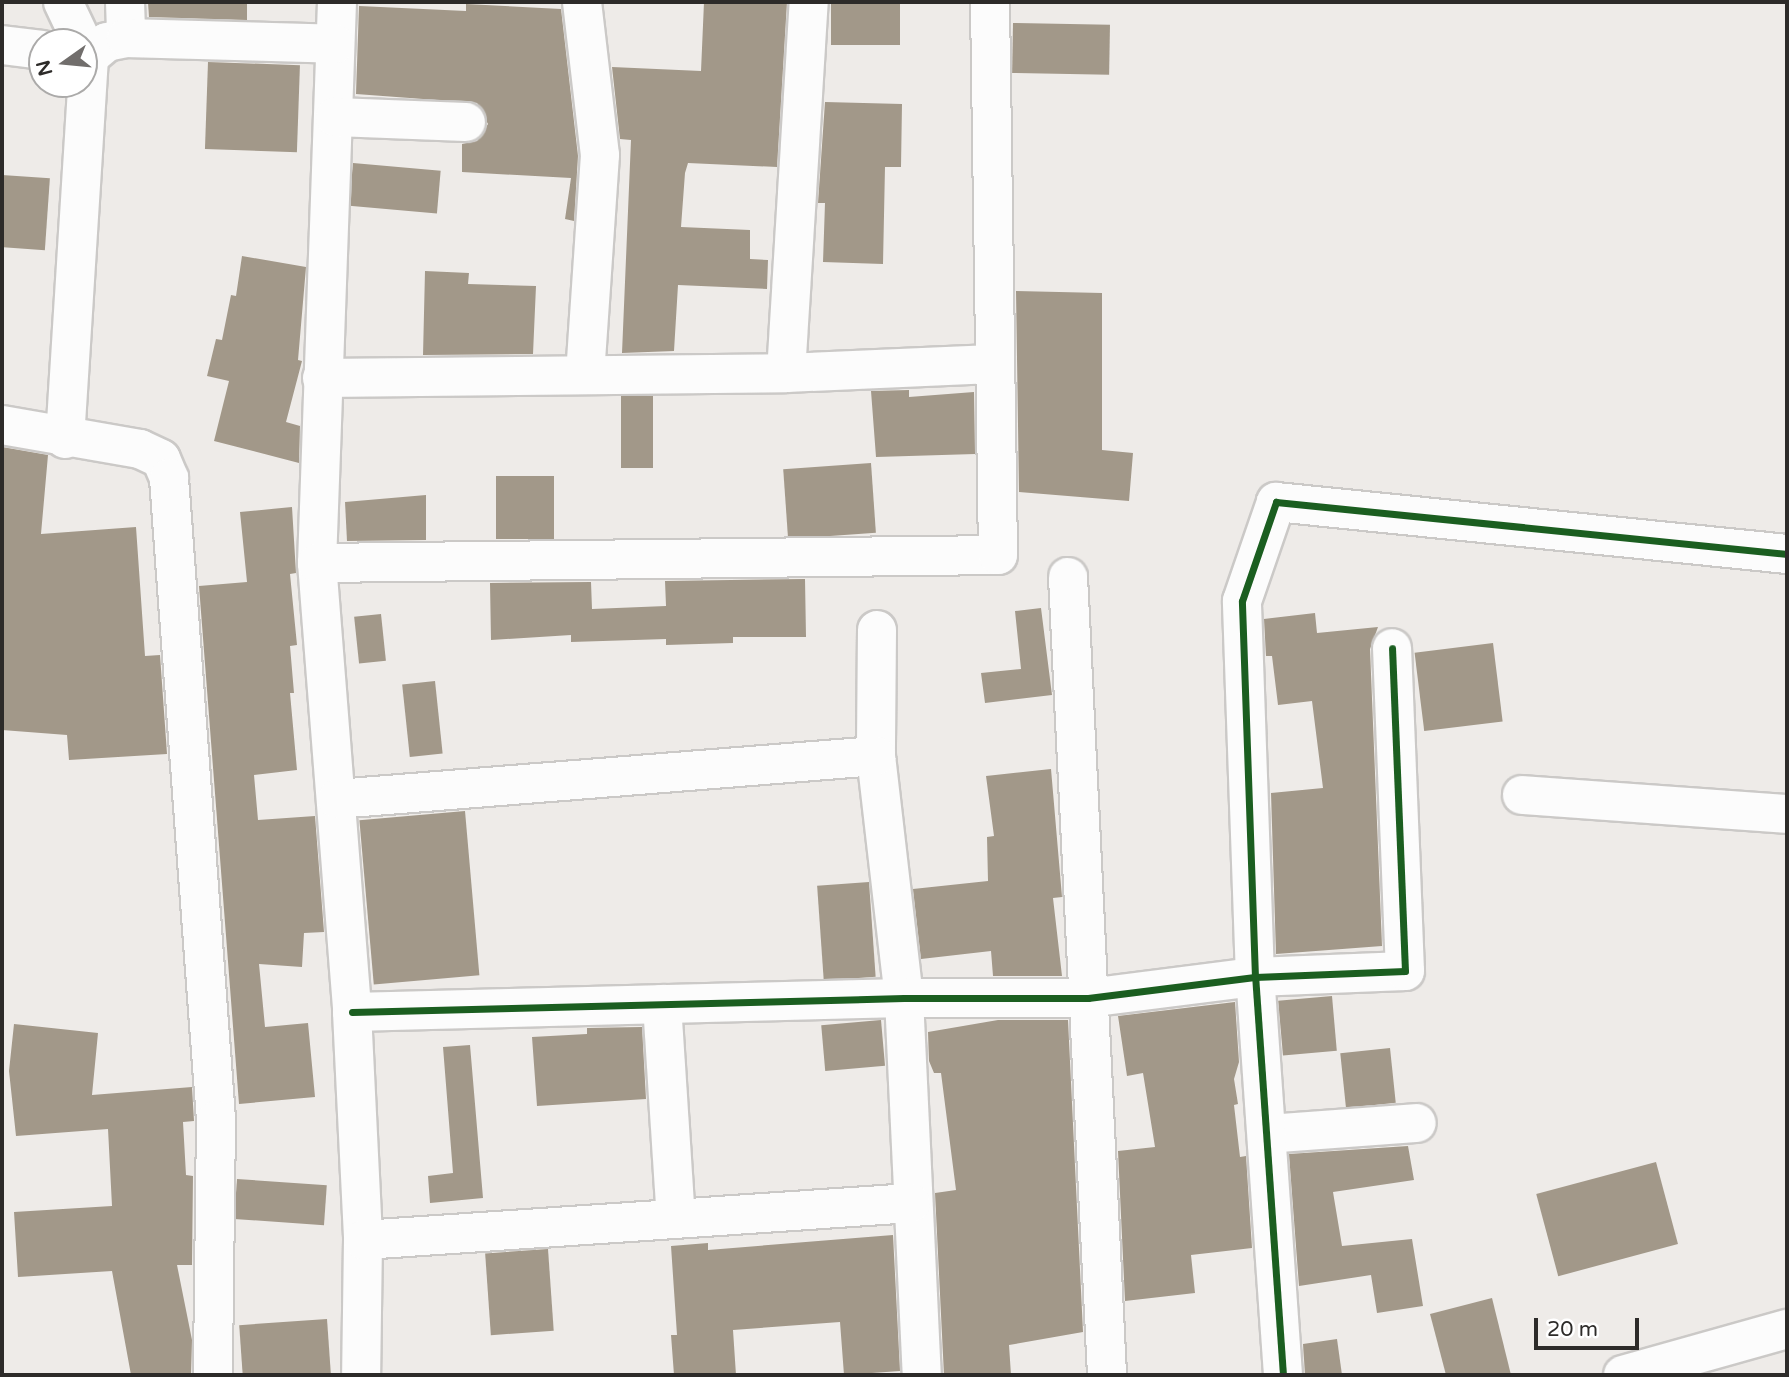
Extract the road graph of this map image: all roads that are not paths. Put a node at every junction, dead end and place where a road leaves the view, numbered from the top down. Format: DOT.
graph roads {
  1 [pos="63,2"];
  2 [pos="337,2"];
  3 [pos="582,2"];
  4 [pos="809,2"];
  5 [pos="990,2"];
  6 [pos="125,20"];
  7 [pos="75,28"];
  8 [pos="335,44"];
  9 [pos="2,45"];
  10 [pos="98,45"];
  11 [pos="28,48"];
  12 [pos="83,98"];
  13 [pos="335,117"];
  14 [pos="466,122"];
  15 [pos="993,364"];
  16 [pos="585,373"];
  17 [pos="786,373"];
  18 [pos="322,378"];
  19 [pos="2,425"];
  20 [pos="65,439"];
  21 [pos="1787,554"];
  22 [pos="317,564"];
  23 [pos="1068,578"];
  24 [pos="877,630"];
  25 [pos="1392,648"];
  26 [pos="876,756"];
  27 [pos="1522,795"];
  28 [pos="337,799"];
  29 [pos="1787,814"];
  30 [pos="1255,976"];
  31 [pos="904,998"];
  32 [pos="1088,998"];
  33 [pos="662,1004"];
  34 [pos="352,1012"];
  35 [pos="1417,1123"];
  36 [pos="1267,1134"];
  37 [pos="911,1203"];
  38 [pos="676,1219"];
  39 [pos="363,1240"];
  40 [pos="1787,1329"];
  41 [pos="213,1375"];
  42 [pos="361,1375"];
  43 [pos="922,1375"];
  44 [pos="1107,1375"];
  45 [pos="1283,1375"];
  46 [pos="1623,1375"];
  1 -- 7 [label="street"];
  2 -- 8 [label="street"];
  3 -- 16 [label="street"];
  4 -- 17 [label="street"];
  5 -- 15 [label="street"];
  6 -- 8 [label="street"];
  6 -- 10 [label="street"];
  8 -- 13 [label="street"];
  9 -- 11 [label="street"];
  12 -- 20 [label="street"];
  13 -- 14 [label="street"];
  13 -- 18 [label="street"];
  15 -- 17 [label="street"];
  15 -- 22 [label="street"];
  16 -- 17 [label="street"];
  16 -- 18 [label="street"];
  18 -- 22 [label="street"];
  19 -- 20 [label="street"];
  20 -- 41 [label="street"];
  21 -- 30 [label="street"];
  22 -- 28 [label="street"];
  23 -- 32 [label="street"];
  24 -- 26 [label="street"];
  25 -- 30 [label="street"];
  26 -- 28 [label="street"];
  26 -- 31 [label="street"];
  27 -- 29 [label="street"];
  28 -- 34 [label="street"];
  30 -- 32 [label="street"];
  30 -- 36 [label="street"];
  31 -- 32 [label="street"];
  31 -- 33 [label="street"];
  31 -- 37 [label="street"];
  32 -- 44 [label="street"];
  33 -- 34 [label="street"];
  33 -- 38 [label="street"];
  34 -- 39 [label="street"];
  35 -- 36 [label="street"];
  36 -- 45 [label="street"];
  37 -- 38 [label="street"];
  37 -- 43 [label="street"];
  38 -- 39 [label="street"];
  39 -- 42 [label="street"];
  40 -- 46 [label="street"];
}
